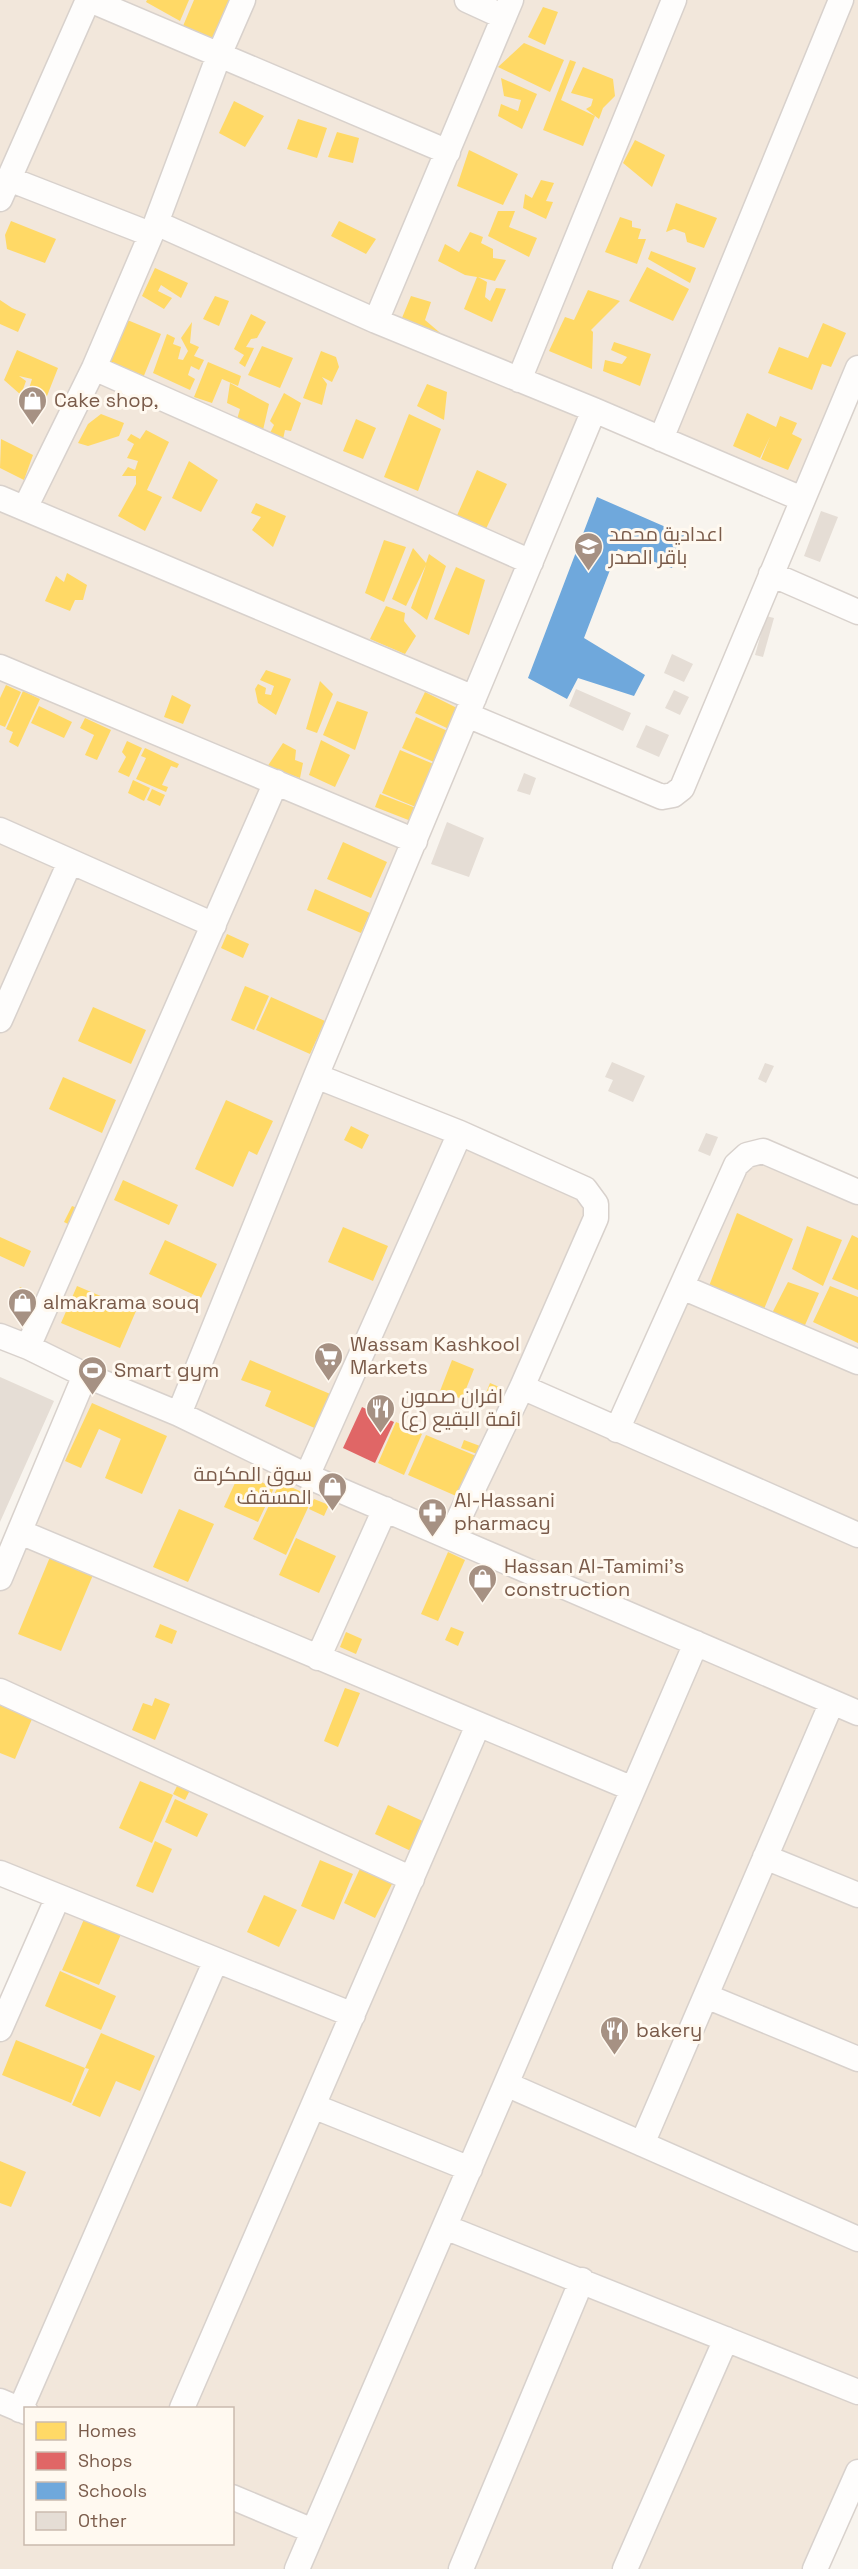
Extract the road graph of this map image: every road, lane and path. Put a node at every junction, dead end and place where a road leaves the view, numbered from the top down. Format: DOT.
graph roads {
  1 [pos="89,0"];
  2 [pos="243,0"];
  3 [pos="467,0"];
  4 [pos="674,0"];
  5 [pos="841,0"];
  6 [pos="508,8"];
  7 [pos="219,55"];
  8 [pos="448,152"];
  9 [pos="4,189"];
  10 [pos="153,228"];
  11 [pos="376,321"];
  12 [pos="94,368"];
  13 [pos="858,368"];
  14 [pos="519,380"];
  15 [pos="594,410"];
  16 [pos="661,439"];
  17 [pos="0,498"];
  18 [pos="802,499"];
  19 [pos="24,508"];
  20 [pos="531,562"];
  21 [pos="771,574"];
  22 [pos="858,612"];
  23 [pos="0,667"];
  24 [pos="471,706"];
  25 [pos="276,782"];
  26 [pos="0,830"];
  27 [pos="415,841"];
  28 [pos="70,862"];
  29 [pos="214,925"];
  30 [pos="7,987"];
  31 [pos="0,1020"];
  32 [pos="316,1076"];
  33 [pos="460,1133"];
  34 [pos="858,1192"];
  35 [pos="682,1287"];
  36 [pos="0,1336"];
  37 [pos="28,1347"];
  38 [pos="858,1362"];
  39 [pos="85,1376"];
  40 [pos="522,1387"];
  41 [pos="179,1414"];
  42 [pos="617,1430"];
  43 [pos="308,1476"];
  44 [pos="385,1509"];
  45 [pos="20,1532"];
  46 [pos="858,1535"];
  47 [pos="450,1537"];
  48 [pos="0,1578"];
  49 [pos="696,1643"];
  50 [pos="318,1658"];
  51 [pos="0,1691"];
  52 [pos="832,1702"];
  53 [pos="858,1713"];
  54 [pos="478,1725"];
  55 [pos="633,1789"];
  56 [pos="765,1857"];
  57 [pos="0,1873"];
  58 [pos="412,1879"];
  59 [pos="858,1895"];
  60 [pos="58,1897"];
  61 [pos="216,1960"];
  62 [pos="706,1996"];
  63 [pos="353,2016"];
  64 [pos="0,2029"];
  65 [pos="858,2059"];
  66 [pos="506,2084"];
  67 [pos="314,2106"];
  68 [pos="642,2144"];
  69 [pos="470,2169"];
  70 [pos="445,2227"];
  71 [pos="858,2239"];
  72 [pos="582,2280"];
  73 [pos="726,2339"];
  74 [pos="858,2392"];
  75 [pos="183,2407"];
  76 [pos="15,2408"];
  77 [pos="858,2472"];
  78 [pos="234,2498"];
  79 [pos="314,2530"];
  80 [pos="297,2569"];
  81 [pos="461,2569"];
  82 [pos="625,2569"];
  83 [pos="815,2569"];
  1 -- 7 [label="street"];
  1 -- 9 [label="street"];
  2 -- 7 [label="street"];
  3 -- 6 [label="street"];
  4 -- 14 [label="street"];
  5 -- 16 [label="street"];
  6 -- 8 [label="street"];
  7 -- 8 [label="street"];
  7 -- 10 [label="street"];
  8 -- 11 [label="street"];
  9 -- 10 [label="street"];
  10 -- 11 [label="street"];
  10 -- 12 [label="street"];
  11 -- 14 [label="street"];
  12 -- 19 [label="street"];
  12 -- 20 [label="street"];
  13 -- 18 [label="street"];
  14 -- 15 [label="street"];
  15 -- 16 [label="street"];
  15 -- 20 [label="street"];
  16 -- 18 [label="street"];
  17 -- 19 [label="street"];
  18 -- 21 [label="street"];
  19 -- 24 [label="street"];
  20 -- 24 [label="street"];
  21 -- 22 [label="street"];
  21 -- 24 [label="street"];
  23 -- 25 [label="street"];
  24 -- 27 [label="street"];
  25 -- 27 [label="street"];
  25 -- 29 [label="street"];
  26 -- 28 [label="street"];
  27 -- 32 [label="street"];
  28 -- 29 [label="street"];
  28 -- 30 [label="street"];
  29 -- 37 [label="street"];
  30 -- 31 [label="street"];
  32 -- 33 [label="street"];
  32 -- 41 [label="street"];
  33 -- 40 [label="street"];
  33 -- 43 [label="street"];
  34 -- 35 [label="street"];
  35 -- 38 [label="street"];
  35 -- 42 [label="street"];
  36 -- 37 [label="street"];
  37 -- 39 [label="street"];
  39 -- 41 [label="street"];
  39 -- 45 [label="street"];
  40 -- 42 [label="street"];
  40 -- 47 [label="street"];
  41 -- 43 [label="street"];
  42 -- 46 [label="street"];
  43 -- 44 [label="street"];
  44 -- 47 [label="street"];
  44 -- 50 [label="street"];
  45 -- 48 [label="street"];
  45 -- 50 [label="street"];
  47 -- 49 [label="street"];
  49 -- 52 [label="street"];
  49 -- 55 [label="street"];
  50 -- 54 [label="street"];
  51 -- 58 [label="street"];
  52 -- 53 [label="street"];
  52 -- 56 [label="street"];
  54 -- 55 [label="street"];
  54 -- 58 [label="street"];
  55 -- 66 [label="street"];
  56 -- 59 [label="street"];
  56 -- 62 [label="street"];
  57 -- 60 [label="street"];
  58 -- 63 [label="street"];
  60 -- 61 [label="street"];
  60 -- 64 [label="street"];
  61 -- 63 [label="street"];
  61 -- 76 [label="street"];
  62 -- 65 [label="street"];
  62 -- 68 [label="street"];
  63 -- 67 [label="street"];
  66 -- 68 [label="street"];
  66 -- 69 [label="street"];
  67 -- 69 [label="street"];
  67 -- 75 [label="street"];
  68 -- 71 [label="street"];
  69 -- 70 [label="street"];
  70 -- 72 [label="street"];
  70 -- 79 [label="street"];
  72 -- 73 [label="street"];
  72 -- 81 [label="street"];
  73 -- 74 [label="street"];
  73 -- 82 [label="street"];
  77 -- 83 [label="street"];
  78 -- 79 [label="street"];
  79 -- 80 [label="street"];
}
